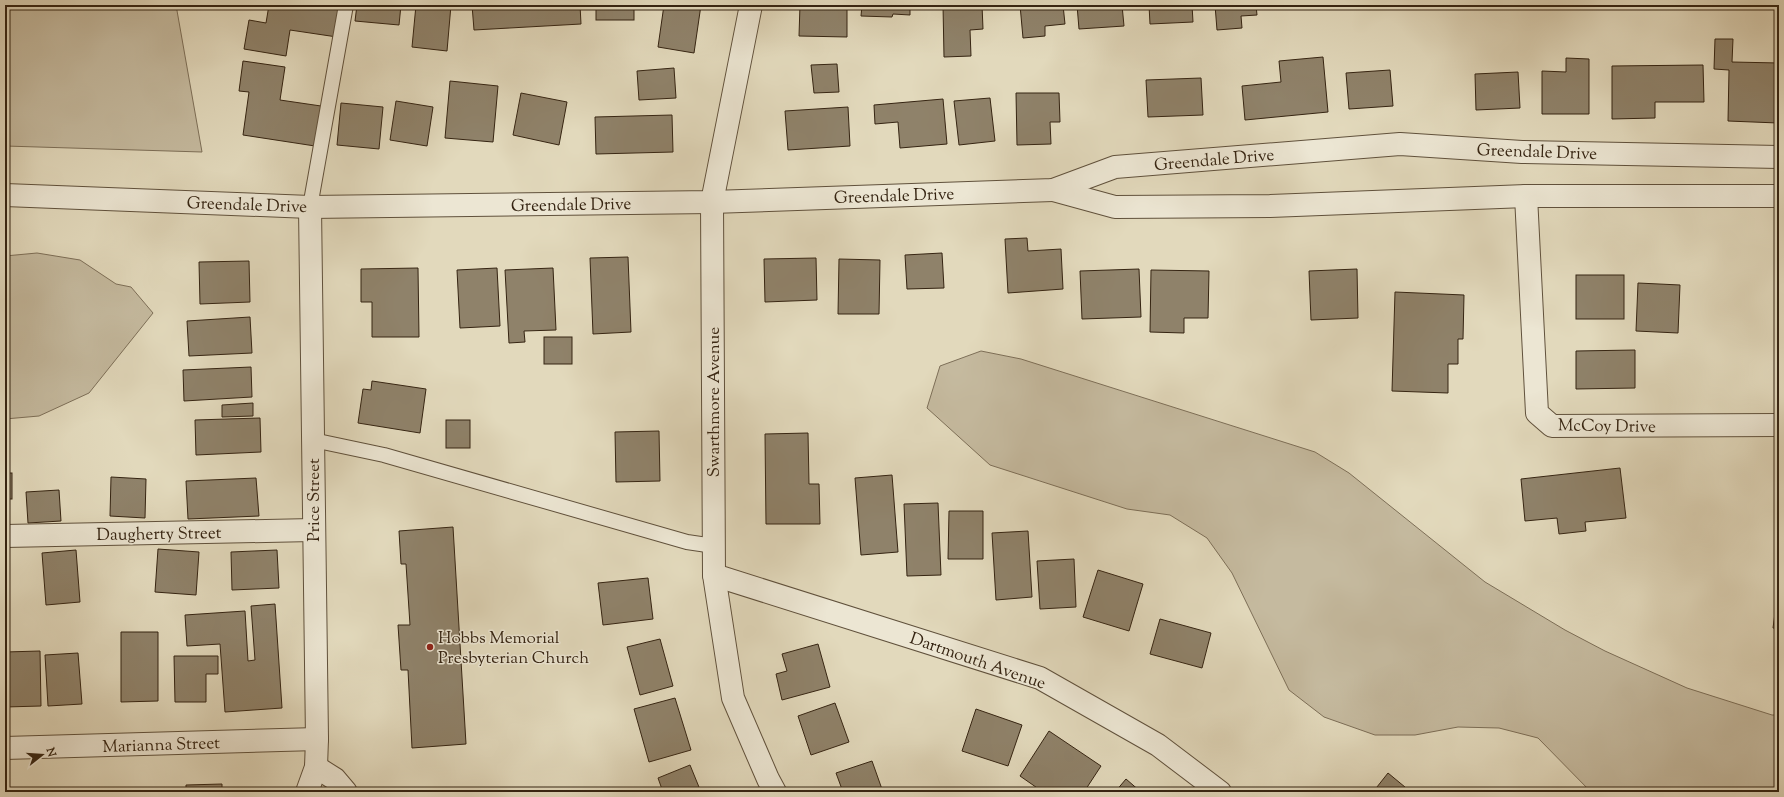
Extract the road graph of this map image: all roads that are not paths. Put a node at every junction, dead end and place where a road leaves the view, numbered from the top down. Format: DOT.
graph roads {
  1 [pos="346,5"];
  2 [pos="751,5"];
  3 [pos="1779,157"];
  4 [pos="1053,190"];
  5 [pos="5,195"];
  6 [pos="1526,196"];
  7 [pos="1779,196"];
  8 [pos="712,202"];
  9 [pos="310,207"];
  10 [pos="1779,425"];
  11 [pos="313,440"];
  12 [pos="313,530"];
  13 [pos="5,536"];
  14 [pos="714,546"];
  15 [pos="714,575"];
  16 [pos="317,739"];
  17 [pos="5,748"];
  18 [pos="316,767"];
  19 [pos="307,792"];
  20 [pos="346,792"];
  21 [pos="775,792"];
  22 [pos="1220,792"];
  1 -- 9 [label="lane"];
  2 -- 8 [label="street, Swarthmore Avenue"];
  3 -- 4 [label="street, Greendale Drive"];
  4 -- 6 [label="street"];
  4 -- 8 [label="street, Greendale Drive"];
  5 -- 9 [label="street, Greendale Drive"];
  6 -- 7 [label="street"];
  6 -- 10 [label="street, McCoy Drive"];
  8 -- 9 [label="street, Greendale Drive"];
  8 -- 14 [label="street, Swarthmore Avenue"];
  9 -- 11 [label="street, Price Street"];
  11 -- 12 [label="street, Price Street"];
  11 -- 14 [label="lane"];
  12 -- 13 [label="street, Daugherty Street"];
  12 -- 16 [label="street, Price Street"];
  14 -- 15 [label="street, Swarthmore Avenue"];
  15 -- 21 [label="street, Swarthmore Avenue"];
  15 -- 22 [label="street, Dartmouth Avenue"];
  16 -- 17 [label="street, Marianna Street"];
  16 -- 18 [label="street, Price Street"];
  18 -- 19 [label="street, Price Street"];
  18 -- 20 [label="street"];
}
